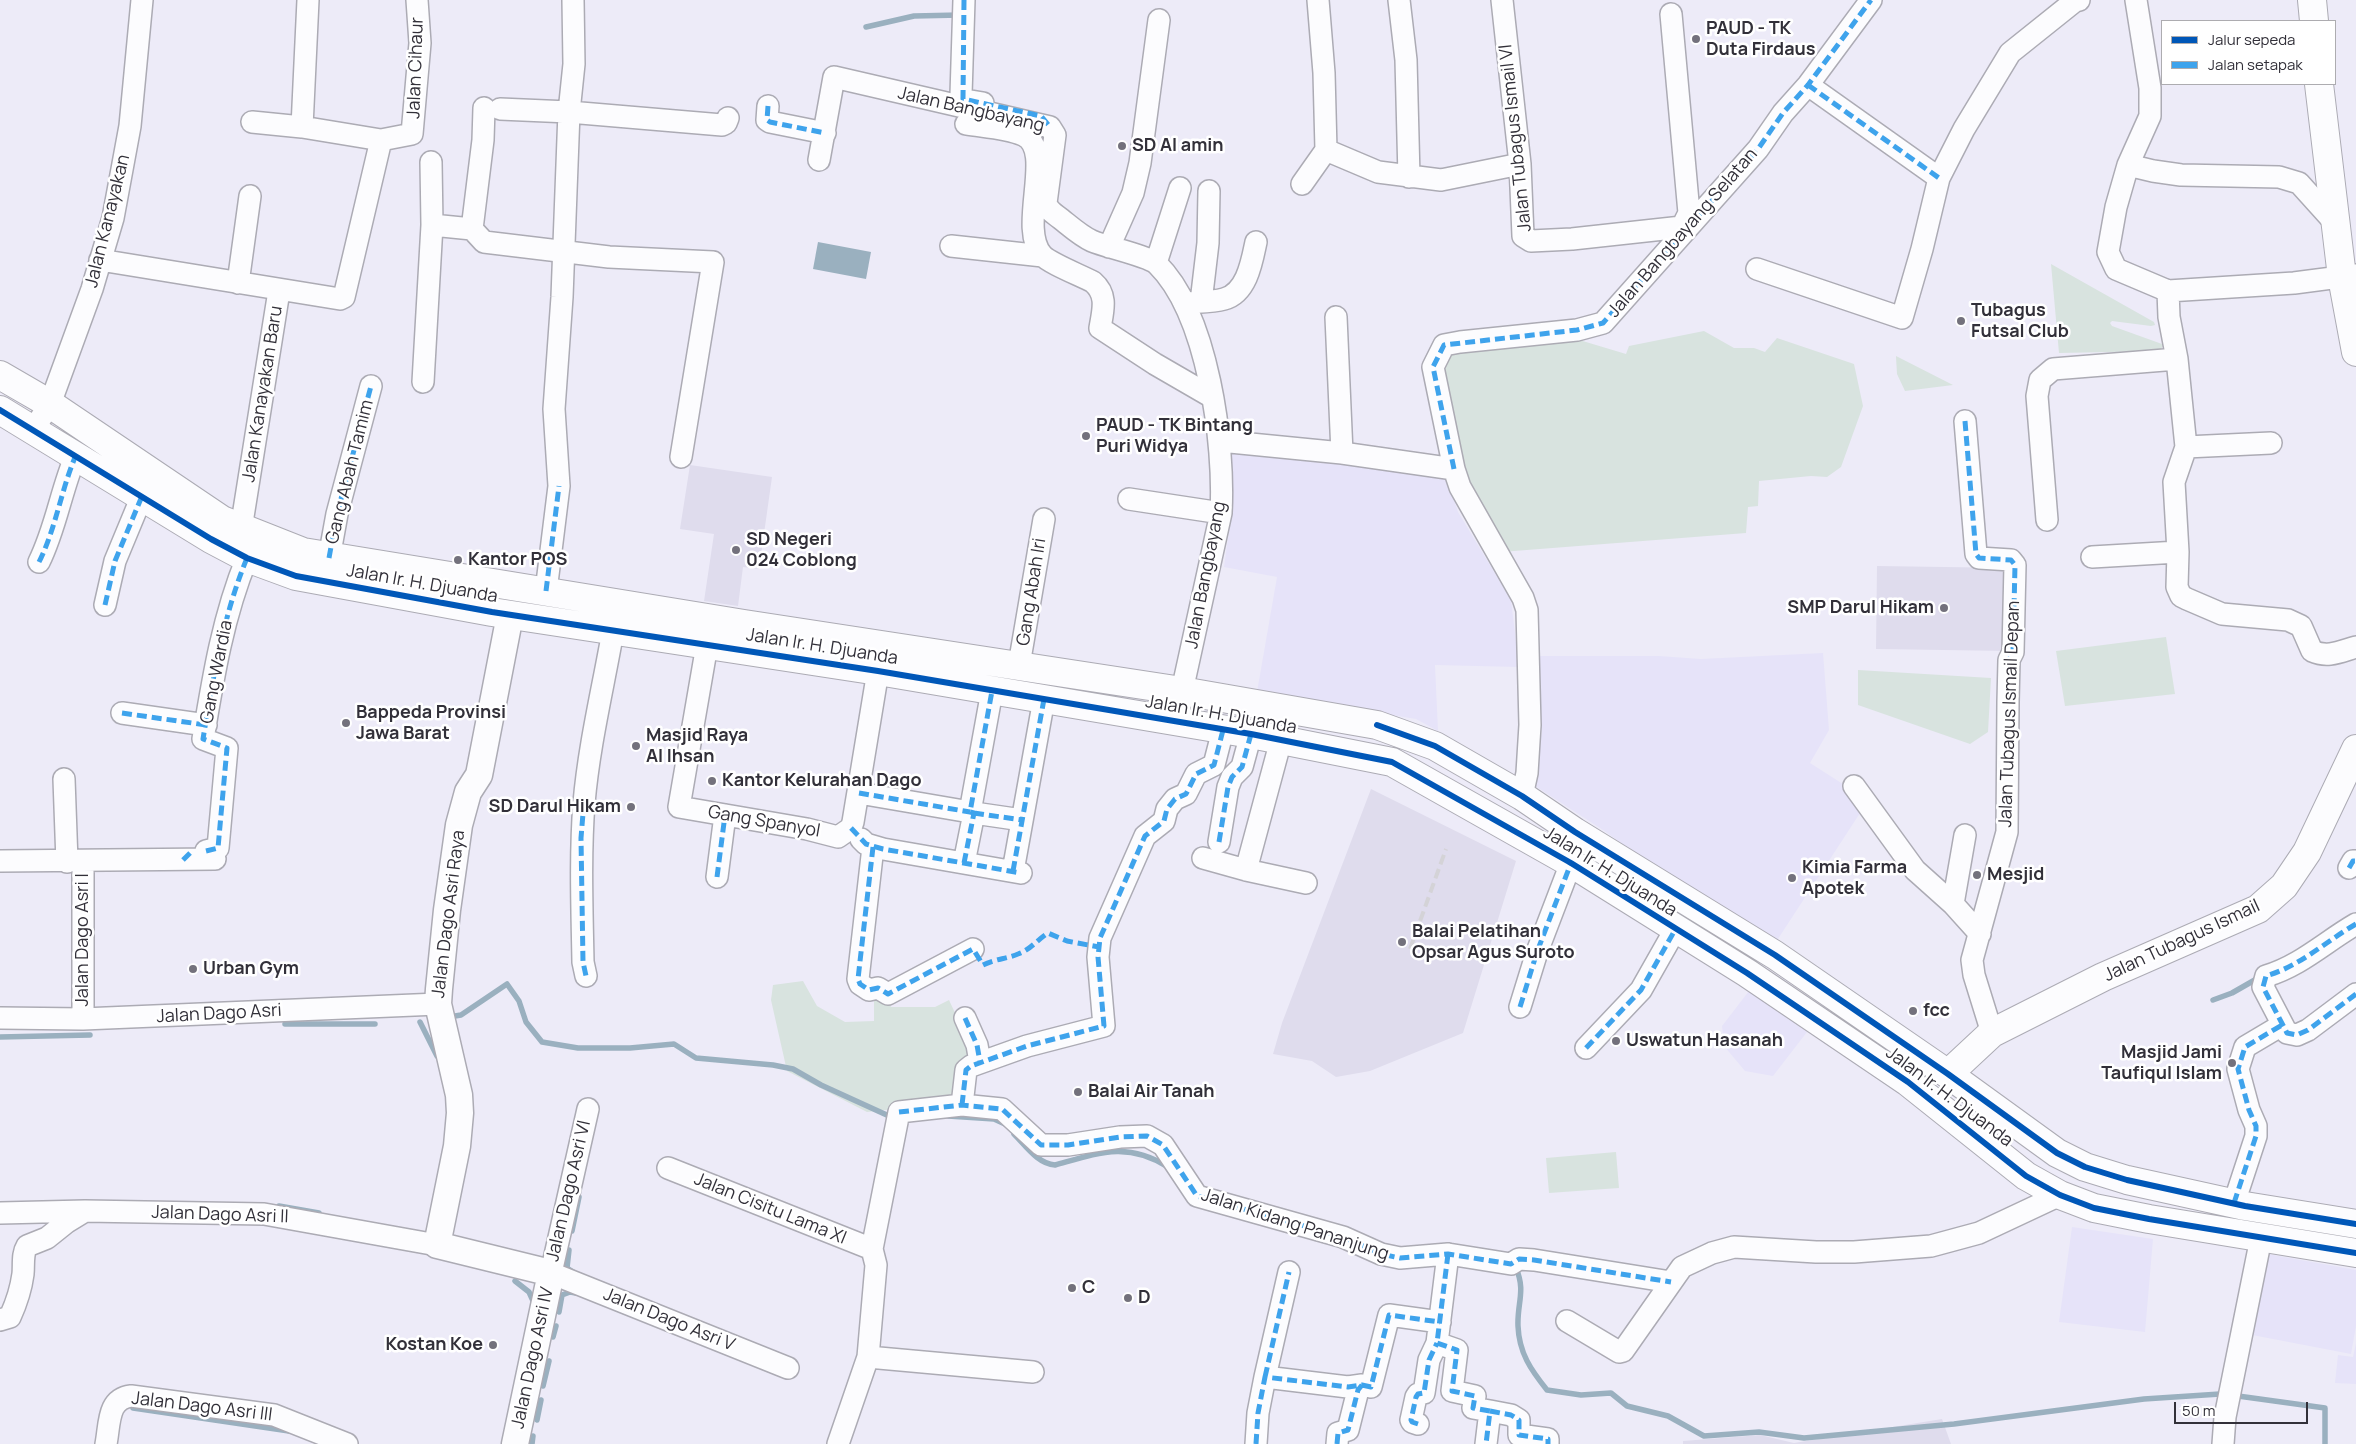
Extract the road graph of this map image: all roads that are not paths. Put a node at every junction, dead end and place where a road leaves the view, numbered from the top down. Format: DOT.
graph roads {
  1 [pos="142,0"];
  2 [pos="308,0"];
  3 [pos="417,0"];
  4 [pos="573,0"];
  5 [pos="964,0"];
  6 [pos="1318,0"];
  7 [pos="1399,0"];
  8 [pos="1502,0"];
  9 [pos="1871,0"];
  10 [pos="2079,0"];
  11 [pos="2136,0"];
  12 [pos="2312,0"];
  13 [pos="1671,14"];
  14 [pos="1159,20"];
  15 [pos="2314,20"];
  16 [pos="1808,85"];
  17 [pos="2319,85"];
  18 [pos="768,106"];
  19 [pos="569,112"];
  20 [pos="728,118"];
  21 [pos="252,122"];
  22 [pos="966,124"];
  23 [pos="1050,126"];
  24 [pos="302,127"];
  25 [pos="825,133"];
  26 [pos="382,140"];
  27 [pos="1326,150"];
  28 [pos="819,160"];
  29 [pos="431,162"];
  30 [pos="1520,164"];
  31 [pos="2128,165"];
  32 [pos="1408,177"];
  33 [pos="1939,178"];
  34 [pos="1302,184"];
  35 [pos="1180,188"];
  36 [pos="1209,191"];
  37 [pos="250,196"];
  38 [pos="2336,224"];
  39 [pos="432,225"];
  40 [pos="472,229"];
  41 [pos="1683,229"];
  42 [pos="1256,242"];
  43 [pos="951,246"];
  44 [pos="1109,247"];
  45 [pos="562,250"];
  46 [pos="1043,256"];
  47 [pos="100,260"];
  48 [pos="1156,262"];
  49 [pos="1757,269"];
  50 [pos="2349,276"];
  51 [pos="238,283"];
  52 [pos="279,291"];
  53 [pos="2168,291"];
  54 [pos="1194,303"];
  55 [pos="1336,317"];
  56 [pos="2356,352"];
  57 [pos="2177,359"];
  58 [pos="0,375"];
  59 [pos="423,382"];
  60 [pos="371,386"];
  61 [pos="1212,397"];
  62 [pos="50,404"];
  63 [pos="0,410"];
  64 [pos="1965,421"];
  65 [pos="32,430"];
  66 [pos="1220,441"];
  67 [pos="2271,443"];
  68 [pos="2186,447"];
  69 [pos="1342,453"];
  70 [pos="76,455"];
  71 [pos="681,457"];
  72 [pos="1454,469"];
  73 [pos="142,496"];
  74 [pos="1129,499"];
  75 [pos="1222,513"];
  76 [pos="1044,519"];
  77 [pos="2047,520"];
  78 [pos="241,529"];
  79 [pos="2178,552"];
  80 [pos="2092,557"];
  81 [pos="247,558"];
  82 [pos="329,558"];
  83 [pos="39,562"];
  84 [pos="300,564"];
  85 [pos="546,591"];
  86 [pos="105,605"];
  87 [pos="501,614"];
  88 [pos="613,631"];
  89 [pos="707,645"];
  90 [pos="2356,647"];
  91 [pos="833,651"];
  92 [pos="1019,665"];
  93 [pos="878,671"];
  94 [pos="1182,690"];
  95 [pos="992,692"];
  96 [pos="1044,699"];
  97 [pos="122,713"];
  98 [pos="1178,722"];
  99 [pos="206,725"];
  100 [pos="1377,725"];
  101 [pos="1223,730"];
  102 [pos="1251,734"];
  103 [pos="1281,740"];
  104 [pos="2356,750"];
  105 [pos="1366,757"];
  106 [pos="64,780"];
  107 [pos="1854,786"];
  108 [pos="859,793"];
  109 [pos="1522,796"];
  110 [pos="972,812"];
  111 [pos="725,815"];
  112 [pos="1022,820"];
  113 [pos="851,828"];
  114 [pos="1965,835"];
  115 [pos="1219,842"];
  116 [pos="873,847"];
  117 [pos="1203,858"];
  118 [pos="0,861"];
  119 [pos="75,862"];
  120 [pos="1571,863"];
  121 [pos="964,864"];
  122 [pos="1246,870"];
  123 [pos="717,877"];
  124 [pos="1306,882"];
  125 [pos="1953,904"];
  126 [pos="2351,928"];
  127 [pos="1675,930"];
  128 [pos="1980,934"];
  129 [pos="974,948"];
  130 [pos="1766,949"];
  131 [pos="1747,974"];
  132 [pos="586,976"];
  133 [pos="2356,994"];
  134 [pos="438,1004"];
  135 [pos="1520,1008"];
  136 [pos="0,1018"];
  137 [pos="965,1018"];
  138 [pos="83,1020"];
  139 [pos="2282,1025"];
  140 [pos="1992,1033"];
  141 [pos="1586,1048"];
  142 [pos="980,1062"];
  143 [pos="1948,1074"];
  144 [pos="962,1105"];
  145 [pos="588,1109"];
  146 [pos="668,1168"];
  147 [pos="2060,1194"];
  148 [pos="2234,1203"];
  149 [pos="85,1211"];
  150 [pos="0,1213"];
  151 [pos="2356,1224"];
  152 [pos="437,1244"];
  153 [pos="2259,1248"];
  154 [pos="872,1249"];
  155 [pos="2356,1253"];
  156 [pos="1448,1254"];
  157 [pos="1289,1272"];
  158 [pos="551,1273"];
  159 [pos="1677,1274"];
  160 [pos="0,1320"];
  161 [pos="1567,1321"];
  162 [pos="1438,1333"];
  163 [pos="868,1357"];
  164 [pos="788,1368"];
  165 [pos="1033,1372"];
  166 [pos="1265,1377"];
  167 [pos="1362,1385"];
  168 [pos="1490,1411"];
  169 [pos="1418,1424"];
  170 [pos="106,1444"];
  171 [pos="347,1444"];
  172 [pos="515,1444"];
  173 [pos="838,1444"];
  174 [pos="1256,1444"];
  175 [pos="1337,1444"];
  176 [pos="1486,1444"];
  177 [pos="1548,1444"];
  178 [pos="2223,1444"];
  1 -- 47 [label="street, Jalan Kanayakan"];
  2 -- 24 [label="street"];
  3 -- 26 [label="street, Jalan Cihaur"];
  4 -- 19 [label="street"];
  5 -- 23 [label="street"];
  6 -- 27 [label="street"];
  7 -- 32 [label="street"];
  8 -- 30 [label="street, Jalan Tubagus Ismail VI"];
  9 -- 16 [label="street, Jalan Bangbayang Selatan"];
  10 -- 33 [label="street"];
  11 -- 31 [label="street"];
  12 -- 15 [label="main road"];
  13 -- 41 [label="street"];
  14 -- 44 [label="street"];
  16 -- 33 [label="street"];
  16 -- 41 [label="street, Jalan Bangbayang Selatan"];
  17 -- 38 [label="main road"];
  18 -- 25 [label="street"];
  19 -- 20 [label="street"];
  19 -- 40 [label="street"];
  19 -- 45 [label="street"];
  21 -- 24 [label="street"];
  22 -- 46 [label="street"];
  23 -- 25 [label="street, Jalan Bangbayang"];
  23 -- 44 [label="street, Jalan Bangbayang"];
  24 -- 26 [label="street"];
  25 -- 28 [label="street, Jalan Bangbayang"];
  26 -- 52 [label="street"];
  27 -- 32 [label="street"];
  27 -- 34 [label="street"];
  29 -- 39 [label="street"];
  30 -- 32 [label="street"];
  30 -- 41 [label="street, Jalan Tubagus Ismail VI"];
  31 -- 38 [label="street"];
  31 -- 53 [label="street"];
  33 -- 49 [label="street"];
  35 -- 48 [label="street"];
  36 -- 54 [label="street"];
  37 -- 51 [label="street"];
  38 -- 50 [label="main road"];
  39 -- 40 [label="street"];
  39 -- 59 [label="street"];
  40 -- 45 [label="street"];
  41 -- 72 [label="street, Jalan Bangbayang Selatan"];
  42 -- 54 [label="street"];
  43 -- 46 [label="street"];
  44 -- 48 [label="street, Jalan Bangbayang"];
  45 -- 71 [label="street"];
  45 -- 85 [label="street"];
  46 -- 61 [label="street"];
  47 -- 51 [label="street, Jalan Kanayakan Baru"];
  47 -- 62 [label="street, Jalan Kanayakan"];
  48 -- 54 [label="street, Jalan Bangbayang"];
  50 -- 53 [label="street"];
  50 -- 56 [label="main road"];
  51 -- 52 [label="street, Jalan Kanayakan Baru"];
  52 -- 78 [label="street, Jalan Kanayakan Baru"];
  53 -- 57 [label="street"];
  54 -- 61 [label="street, Jalan Bangbayang"];
  55 -- 69 [label="street"];
  57 -- 68 [label="street"];
  57 -- 77 [label="street"];
  58 -- 62 [label="main road, Jalan Ir. H. Djuanda"];
  60 -- 82 [label="street, Gang Abah Tamim"];
  61 -- 66 [label="street, Jalan Bangbayang"];
  62 -- 65 [label="street, Jalan Kanayakan"];
  62 -- 78 [label="main road, Jalan Ir. H. Djuanda"];
  63 -- 65 [label="main road, Jalan Ir. H. Djuanda"];
  64 -- 128 [label="street, Jalan Tubagus Ismail Depan"];
  65 -- 70 [label="main road, Jalan Ir. H. Djuanda"];
  66 -- 69 [label="street"];
  66 -- 75 [label="street, Jalan Bangbayang"];
  67 -- 68 [label="street"];
  68 -- 79 [label="street"];
  69 -- 72 [label="street"];
  70 -- 73 [label="main road, Jalan Ir. H. Djuanda"];
  70 -- 83 [label="street"];
  72 -- 109 [label="street, Jalan Bangbayang Selatan"];
  73 -- 81 [label="main road, Jalan Ir. H. Djuanda"];
  73 -- 86 [label="street"];
  74 -- 75 [label="street"];
  75 -- 94 [label="street, Jalan Bangbayang"];
  76 -- 92 [label="street, Gang Abah Iri"];
  78 -- 84 [label="main road, Jalan Ir. H. Djuanda"];
  79 -- 80 [label="street"];
  79 -- 90 [label="street"];
  81 -- 84 [label="main road, Jalan Ir. H. Djuanda"];
  81 -- 99 [label="street, Gang Wardia"];
  82 -- 84 [label="main road, Jalan Ir. H. Djuanda"];
  82 -- 85 [label="main road, Jalan Ir. H. Djuanda"];
  84 -- 87 [label="main road, Jalan Ir. H. Djuanda"];
  85 -- 91 [label="main road, Jalan Ir. H. Djuanda"];
  87 -- 88 [label="main road, Jalan Ir. H. Djuanda"];
  87 -- 134 [label="street, Jalan Dago Asri Raya"];
  88 -- 89 [label="main road, Jalan Ir. H. Djuanda"];
  88 -- 132 [label="street"];
  89 -- 91 [label="main road, Jalan Ir. H. Djuanda"];
  89 -- 111 [label="street, Gang Spanyol"];
  91 -- 92 [label="main road, Jalan Ir. H. Djuanda"];
  91 -- 93 [label="main road, Jalan Ir. H. Djuanda"];
  92 -- 94 [label="main road, Jalan Ir. H. Djuanda"];
  93 -- 95 [label="main road, Jalan Ir. H. Djuanda"];
  93 -- 108 [label="street"];
  94 -- 98 [label="street, Jalan Bangbayang"];
  94 -- 100 [label="main road, Jalan Ir. H. Djuanda"];
  95 -- 96 [label="main road, Jalan Ir. H. Djuanda"];
  95 -- 110 [label="street"];
  96 -- 98 [label="main road, Jalan Ir. H. Djuanda"];
  96 -- 112 [label="street"];
  97 -- 99 [label="street"];
  98 -- 101 [label="main road, Jalan Ir. H. Djuanda"];
  99 -- 119 [label="street, Gang Wardia"];
  100 -- 105 [label="main road"];
  100 -- 109 [label="main road, Jalan Ir. H. Djuanda"];
  101 -- 102 [label="main road, Jalan Ir. H. Djuanda"];
  101 -- 142 [label="street"];
  102 -- 103 [label="main road, Jalan Ir. H. Djuanda"];
  102 -- 115 [label="street"];
  103 -- 105 [label="main road, Jalan Ir. H. Djuanda"];
  103 -- 122 [label="street"];
  104 -- 140 [label="main road, Jalan Tubagus Ismail"];
  105 -- 120 [label="main road, Jalan Ir. H. Djuanda"];
  106 -- 119 [label="street, Jalan Dago Asri I"];
  107 -- 125 [label="street"];
  108 -- 110 [label="street"];
  108 -- 113 [label="street"];
  109 -- 130 [label="main road, Jalan Ir. H. Djuanda"];
  110 -- 112 [label="street"];
  110 -- 121 [label="street"];
  111 -- 113 [label="street, Gang Spanyol"];
  111 -- 123 [label="street"];
  112 -- 121 [label="street"];
  113 -- 116 [label="street"];
  114 -- 125 [label="street"];
  116 -- 121 [label="street"];
  116 -- 129 [label="street"];
  117 -- 122 [label="street"];
  118 -- 119 [label="street"];
  119 -- 138 [label="street, Jalan Dago Asri I"];
  120 -- 127 [label="main road, Jalan Ir. H. Djuanda"];
  120 -- 135 [label="street"];
  122 -- 124 [label="street"];
  125 -- 128 [label="street"];
  126 -- 139 [label="street"];
  127 -- 131 [label="main road, Jalan Ir. H. Djuanda"];
  127 -- 141 [label="street"];
  128 -- 140 [label="street, Jalan Tubagus Ismail Depan"];
  130 -- 131 [label="main road"];
  130 -- 143 [label="main road, Jalan Ir. H. Djuanda"];
  131 -- 147 [label="main road, Jalan Ir. H. Djuanda"];
  133 -- 139 [label="street"];
  134 -- 138 [label="street, Jalan Dago Asri"];
  134 -- 152 [label="street, Jalan Dago Asri Raya"];
  136 -- 138 [label="street, Jalan Dago Asri"];
  137 -- 142 [label="street"];
  139 -- 148 [label="street"];
  140 -- 143 [label="main road, Jalan Tubagus Ismail"];
  142 -- 144 [label="street"];
  143 -- 148 [label="main road, Jalan Ir. H. Djuanda"];
  144 -- 154 [label="street, Jalan Kidang Pananjung"];
  144 -- 156 [label="street, Jalan Kidang Pananjung"];
  145 -- 158 [label="street, Jalan Dago Asri VI"];
  146 -- 154 [label="street, Jalan Cisitu Lama XI"];
  147 -- 153 [label="main road, Jalan Ir. H. Djuanda"];
  147 -- 159 [label="street"];
  148 -- 151 [label="main road, Jalan Ir. H. Djuanda"];
  149 -- 150 [label="street, Jalan Dago Asri II"];
  149 -- 152 [label="street, Jalan Dago Asri II"];
  149 -- 160 [label="street"];
  152 -- 158 [label="street"];
  153 -- 155 [label="main road, Jalan Ir. H. Djuanda"];
  153 -- 178 [label="street"];
  154 -- 163 [label="street"];
  156 -- 159 [label="street, Jalan Kidang Pananjung"];
  156 -- 162 [label="street"];
  157 -- 166 [label="street"];
  158 -- 164 [label="street, Jalan Dago Asri V"];
  158 -- 172 [label="street, Jalan Dago Asri IV"];
  159 -- 161 [label="street"];
  162 -- 167 [label="street"];
  162 -- 168 [label="street"];
  162 -- 169 [label="street"];
  163 -- 165 [label="street"];
  163 -- 173 [label="street"];
  166 -- 167 [label="street"];
  166 -- 174 [label="street"];
  167 -- 175 [label="street"];
  168 -- 176 [label="street"];
  168 -- 177 [label="street"];
  170 -- 171 [label="street, Jalan Dago Asri III"];
}
